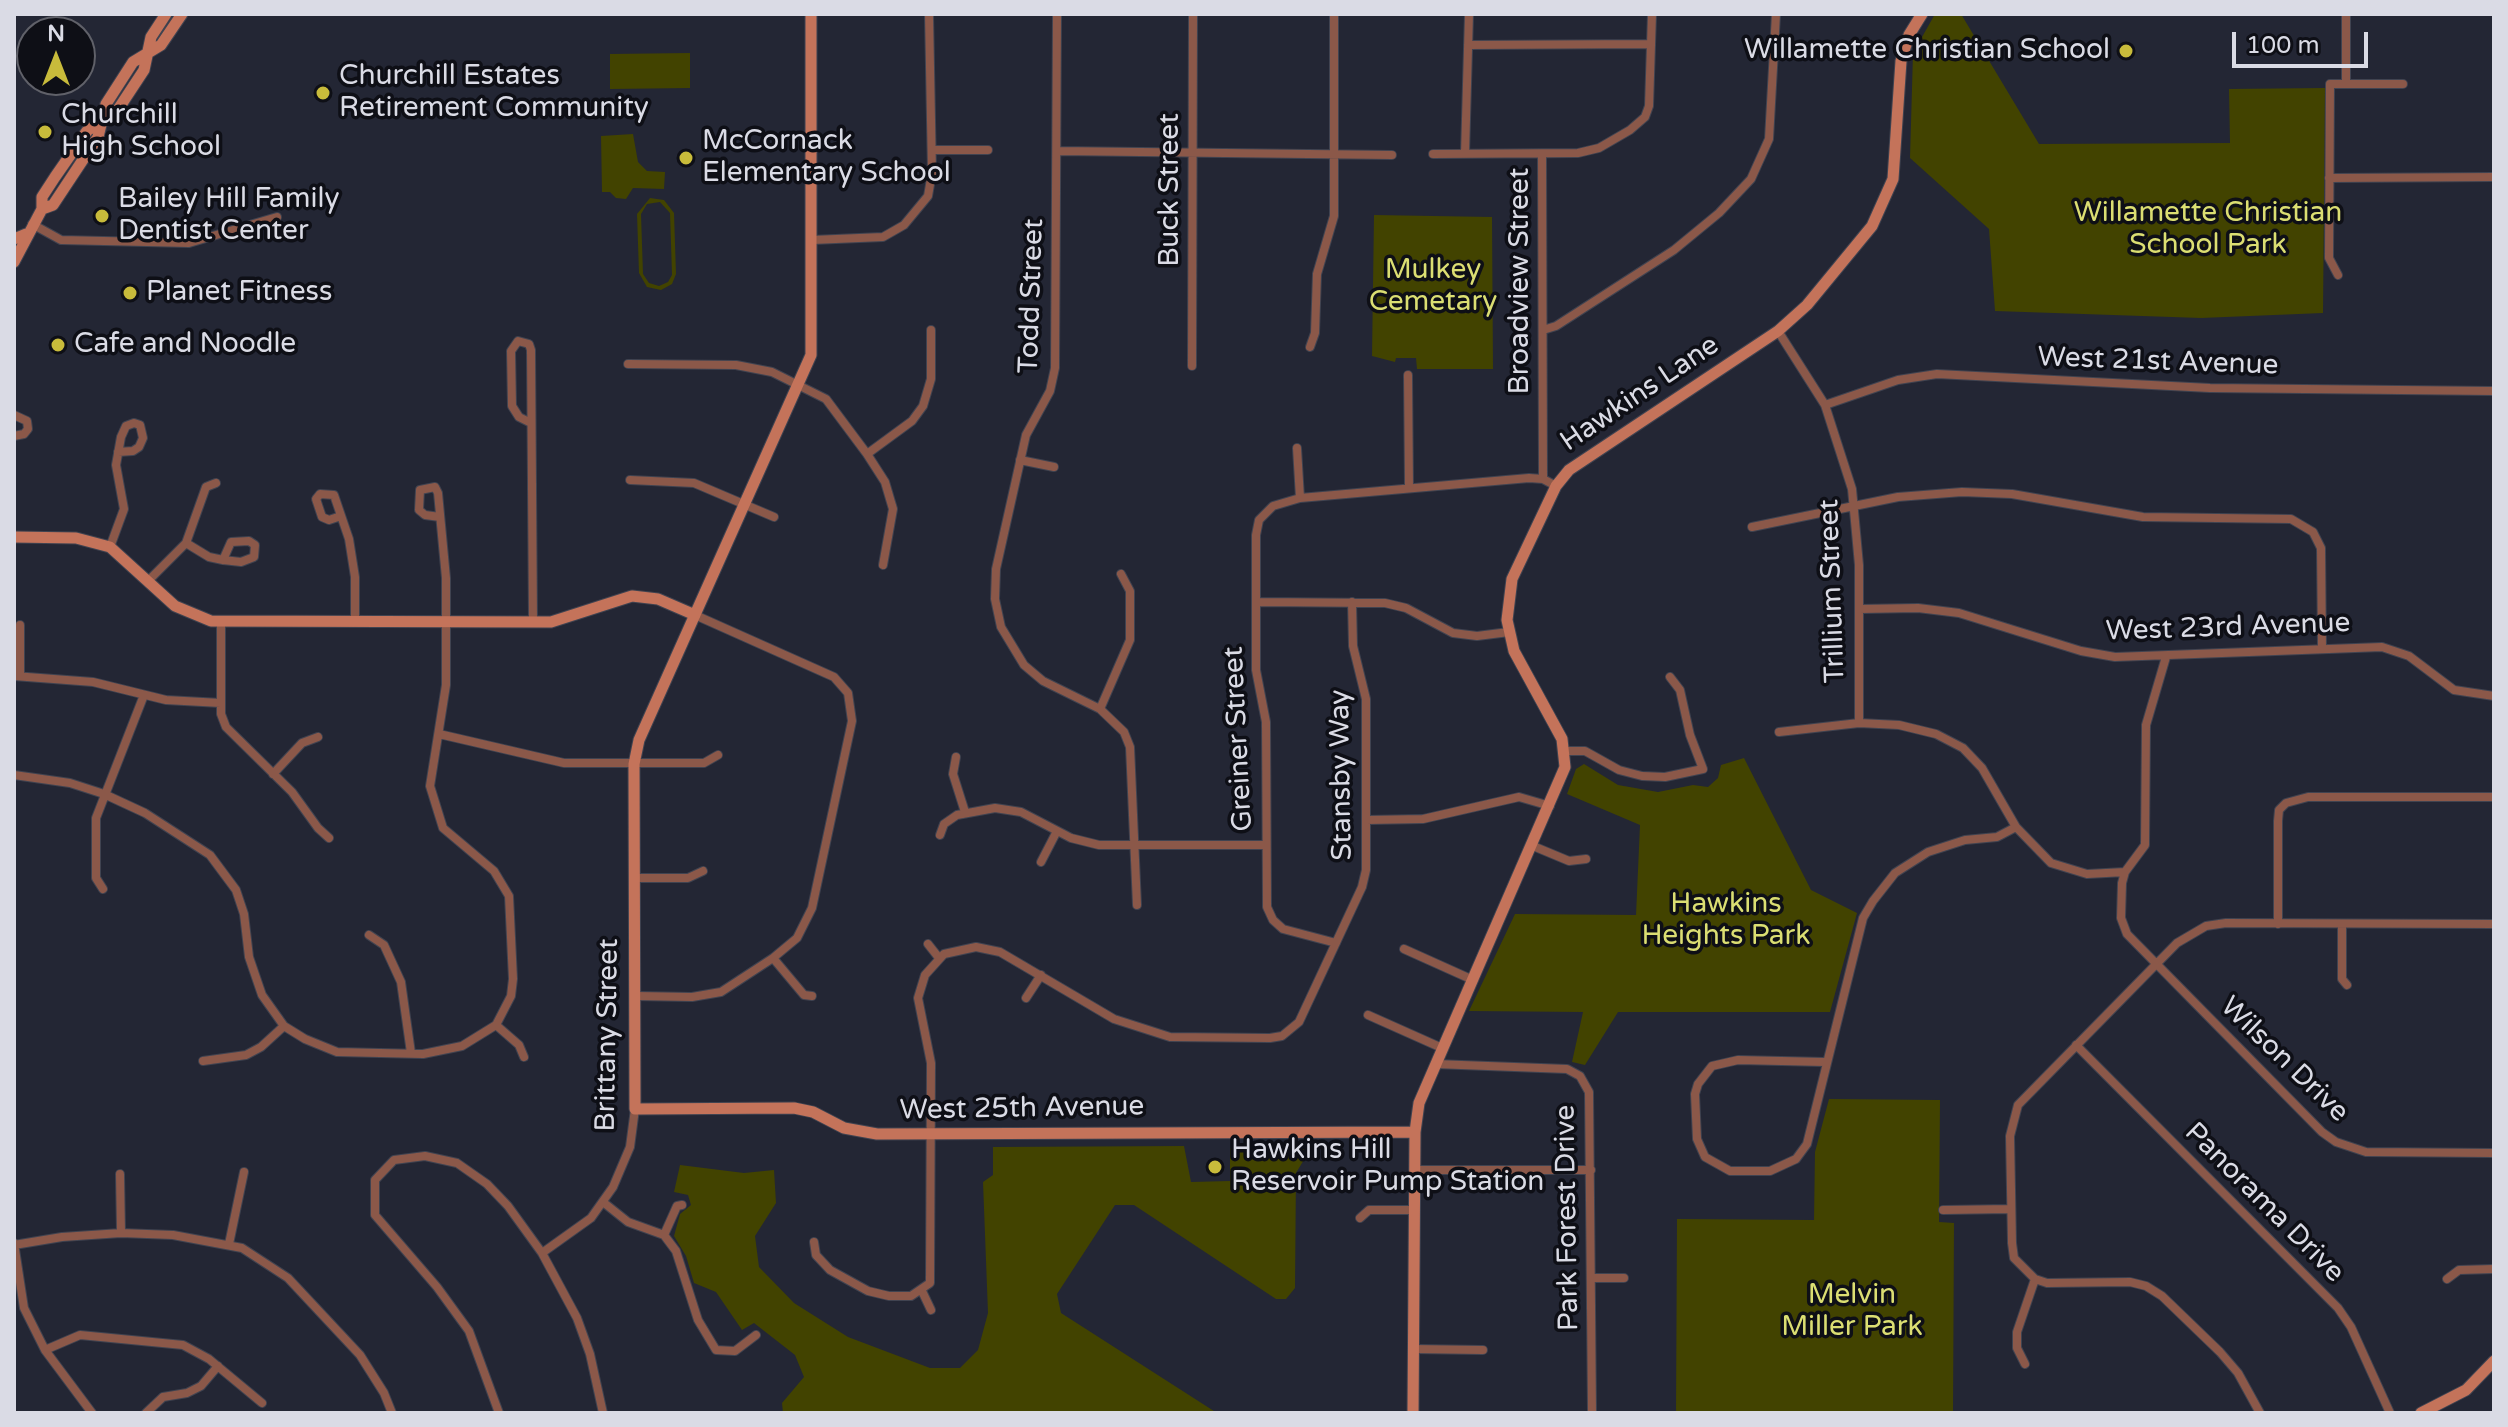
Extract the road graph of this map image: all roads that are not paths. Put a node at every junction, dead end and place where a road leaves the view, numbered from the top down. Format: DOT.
graph roads {
  1 [pos="166,14"];
  2 [pos="182,14"];
  3 [pos="811,14"];
  4 [pos="929,14"];
  5 [pos="1057,14"];
  6 [pos="1193,14"];
  7 [pos="1334,14"];
  8 [pos="1469,14"];
  9 [pos="1652,14"];
  10 [pos="1776,14"];
  11 [pos="1922,14"];
  12 [pos="2346,14"];
  13 [pos="1651,44"];
  14 [pos="1468,45"];
  15 [pos="150,51"];
  16 [pos="2346,84"];
  17 [pos="2403,84"];
  18 [pos="932,150"];
  19 [pos="988,150"];
  20 [pos="1057,151"];
  21 [pos="1193,152"];
  22 [pos="1433,154"];
  23 [pos="1465,154"];
  24 [pos="1542,154"];
  25 [pos="1334,155"];
  26 [pos="1392,155"];
  27 [pos="2494,177"];
  28 [pos="2329,178"];
  29 [pos="277,217"];
  30 [pos="29,229"];
  31 [pos="14,239"];
  32 [pos="812,240"];
  33 [pos="14,262"];
  34 [pos="2338,275"];
  35 [pos="931,330"];
  36 [pos="1543,330"];
  37 [pos="1778,331"];
  38 [pos="1310,347"];
  39 [pos="628,364"];
  40 [pos="1192,366"];
  41 [pos="1408,375"];
  42 [pos="799,384"];
  43 [pos="2494,391"];
  44 [pos="1825,405"];
  45 [pos="14,415"];
  46 [pos="531,423"];
  47 [pos="14,436"];
  48 [pos="1297,448"];
  49 [pos="118,452"];
  50 [pos="867,454"];
  51 [pos="1020,460"];
  52 [pos="1054,467"];
  53 [pos="1543,479"];
  54 [pos="630,480"];
  55 [pos="216,483"];
  56 [pos="1556,486"];
  57 [pos="1409,488"];
  58 [pos="1300,498"];
  59 [pos="745,504"];
  60 [pos="1855,506"];
  61 [pos="341,516"];
  62 [pos="440,517"];
  63 [pos="774,517"];
  64 [pos="1752,527"];
  65 [pos="14,537"];
  66 [pos="186,543"];
  67 [pos="110,547"];
  68 [pos="223,560"];
  69 [pos="883,565"];
  70 [pos="1121,574"];
  71 [pos="148,581"];
  72 [pos="1256,602"];
  73 [pos="1352,602"];
  74 [pos="1859,609"];
  75 [pos="695,615"];
  76 [pos="221,621"];
  77 [pos="355,622"];
  78 [pos="446,622"];
  79 [pos="533,622"];
  80 [pos="20,625"];
  81 [pos="1509,632"];
  82 [pos="2322,648"];
  83 [pos="2166,657"];
  84 [pos="17,676"];
  85 [pos="1670,677"];
  86 [pos="144,695"];
  87 [pos="2494,696"];
  88 [pos="221,703"];
  89 [pos="1100,709"];
  90 [pos="1859,723"];
  91 [pos="1779,732"];
  92 [pos="439,734"];
  93 [pos="318,737"];
  94 [pos="1565,751"];
  95 [pos="718,755"];
  96 [pos="956,757"];
  97 [pos="634,764"];
  98 [pos="273,774"];
  99 [pos="14,775"];
  100 [pos="104,794"];
  101 [pos="2494,797"];
  102 [pos="1551,807"];
  103 [pos="965,812"];
  104 [pos="1366,820"];
  105 [pos="2016,827"];
  106 [pos="1057,831"];
  107 [pos="940,835"];
  108 [pos="329,838"];
  109 [pos="1266,845"];
  110 [pos="1135,846"];
  111 [pos="1533,846"];
  112 [pos="1586,859"];
  113 [pos="1041,862"];
  114 [pos="703,871"];
  115 [pos="2125,872"];
  116 [pos="634,878"];
  117 [pos="103,889"];
  118 [pos="1137,905"];
  119 [pos="2278,924"];
  120 [pos="2342,924"];
  121 [pos="2494,924"];
  122 [pos="369,935"];
  123 [pos="1336,943"];
  124 [pos="928,944"];
  125 [pos="1404,949"];
  126 [pos="773,958"];
  127 [pos="939,958"];
  128 [pos="2155,965"];
  129 [pos="1041,975"];
  130 [pos="1473,980"];
  131 [pos="2347,985"];
  132 [pos="635,996"];
  133 [pos="812,996"];
  134 [pos="1026,998"];
  135 [pos="1368,1015"];
  136 [pos="496,1025"];
  137 [pos="284,1026"];
  138 [pos="2076,1045"];
  139 [pos="1442,1048"];
  140 [pos="411,1053"];
  141 [pos="524,1057"];
  142 [pos="203,1061"];
  143 [pos="1825,1062"];
  144 [pos="1435,1064"];
  145 [pos="635,1109"];
  146 [pos="1415,1132"];
  147 [pos="932,1134"];
  148 [pos="2494,1153"];
  149 [pos="1414,1170"];
  150 [pos="1591,1170"];
  151 [pos="244,1172"];
  152 [pos="120,1174"];
  153 [pos="603,1202"];
  154 [pos="682,1205"];
  155 [pos="2011,1209"];
  156 [pos="1414,1210"];
  157 [pos="1943,1210"];
  158 [pos="1360,1218"];
  159 [pos="121,1233"];
  160 [pos="664,1235"];
  161 [pos="814,1242"];
  162 [pos="14,1244"];
  163 [pos="229,1244"];
  164 [pos="542,1253"];
  165 [pos="2494,1269"];
  166 [pos="1592,1278"];
  167 [pos="1624,1278"];
  168 [pos="2035,1279"];
  169 [pos="2447,1279"];
  170 [pos="922,1291"];
  171 [pos="931,1310"];
  172 [pos="756,1335"];
  173 [pos="1412,1349"];
  174 [pos="45,1350"];
  175 [pos="1483,1350"];
  176 [pos="2494,1361"];
  177 [pos="2025,1364"];
  178 [pos="218,1366"];
  179 [pos="262,1403"];
  180 [pos="92,1413"];
  181 [pos="146,1413"];
  182 [pos="392,1413"];
  183 [pos="499,1413"];
  184 [pos="603,1413"];
  185 [pos="1413,1413"];
  186 [pos="1592,1413"];
  187 [pos="2260,1413"];
  188 [pos="2390,1413"];
  189 [pos="2421,1413"];
  1 -- 15 [label="street"];
  2 -- 15 [label="street"];
  3 -- 32 [label="street, Brittany Street"];
  4 -- 18 [label="street"];
  5 -- 20 [label="street, Todd Street"];
  6 -- 21 [label="street, Buck Street"];
  7 -- 25 [label="street"];
  8 -- 14 [label="street"];
  9 -- 13 [label="street, Broadview Street"];
  10 -- 36 [label="street"];
  11 -- 37 [label="street, Hawkins Lane"];
  12 -- 16 [label="street"];
  13 -- 14 [label="street"];
  13 -- 24 [label="street, Broadview Street"];
  14 -- 23 [label="street"];
  15 -- 30 [label="street"];
  16 -- 17 [label="street"];
  16 -- 28 [label="street"];
  18 -- 19 [label="street"];
  18 -- 32 [label="street"];
  20 -- 21 [label="street"];
  20 -- 51 [label="street, Todd Street"];
  21 -- 25 [label="street"];
  21 -- 40 [label="street, Buck Street"];
  22 -- 23 [label="street"];
  23 -- 24 [label="street"];
  24 -- 36 [label="street, Broadview Street"];
  25 -- 26 [label="street"];
  25 -- 38 [label="street"];
  27 -- 28 [label="street"];
  28 -- 34 [label="street"];
  29 -- 30 [label="street"];
  30 -- 31 [label="street"];
  30 -- 33 [label="street"];
  32 -- 42 [label="street, Brittany Street"];
  35 -- 50 [label="street"];
  36 -- 53 [label="street, Broadview Street"];
  37 -- 44 [label="street, Trillium Street"];
  37 -- 56 [label="street, Hawkins Lane"];
  39 -- 42 [label="street"];
  41 -- 57 [label="street"];
  42 -- 50 [label="street"];
  42 -- 59 [label="street, Brittany Street"];
  43 -- 44 [label="street, West 21st Avenue"];
  44 -- 60 [label="street, Trillium Street"];
  45 -- 47 [label="street"];
  46 -- 46 [label="street"];
  46 -- 79 [label="street"];
  48 -- 58 [label="street"];
  49 -- 67 [label="street"];
  50 -- 69 [label="street"];
  51 -- 52 [label="street"];
  51 -- 89 [label="street, Todd Street"];
  53 -- 56 [label="street"];
  53 -- 57 [label="street"];
  54 -- 59 [label="street"];
  55 -- 66 [label="street"];
  56 -- 81 [label="street, Hawkins Lane"];
  57 -- 58 [label="street"];
  58 -- 72 [label="street, Greiner Street"];
  59 -- 63 [label="street"];
  59 -- 75 [label="street, Brittany Street"];
  60 -- 64 [label="street"];
  60 -- 74 [label="street, Trillium Street"];
  60 -- 82 [label="street"];
  61 -- 77 [label="street"];
  62 -- 78 [label="street"];
  65 -- 67 [label="street"];
  66 -- 68 [label="street"];
  66 -- 71 [label="street"];
  67 -- 71 [label="street"];
  70 -- 89 [label="street"];
  71 -- 76 [label="street"];
  72 -- 73 [label="street"];
  72 -- 109 [label="street, Greiner Street"];
  73 -- 81 [label="street"];
  73 -- 104 [label="street, Stansby Way"];
  74 -- 83 [label="street, West 23rd Avenue"];
  74 -- 90 [label="street, Trillium Street"];
  75 -- 79 [label="street"];
  75 -- 97 [label="street, Brittany Street"];
  75 -- 126 [label="street"];
  76 -- 77 [label="street"];
  76 -- 88 [label="street"];
  77 -- 78 [label="street"];
  78 -- 79 [label="street"];
  78 -- 92 [label="street"];
  80 -- 84 [label="street"];
  81 -- 94 [label="street, Hawkins Lane"];
  82 -- 83 [label="street, West 23rd Avenue"];
  82 -- 87 [label="street, West 23rd Avenue"];
  83 -- 115 [label="street"];
  84 -- 86 [label="street"];
  85 -- 94 [label="street"];
  86 -- 88 [label="street"];
  86 -- 100 [label="street"];
  88 -- 98 [label="street"];
  89 -- 110 [label="street, Todd Street"];
  90 -- 91 [label="street"];
  90 -- 105 [label="street"];
  92 -- 97 [label="street"];
  92 -- 136 [label="street"];
  93 -- 98 [label="street"];
  94 -- 102 [label="street"];
  95 -- 97 [label="street"];
  96 -- 103 [label="street"];
  97 -- 116 [label="street, Brittany Street"];
  98 -- 108 [label="street"];
  99 -- 100 [label="street"];
  100 -- 117 [label="street"];
  100 -- 137 [label="street"];
  101 -- 119 [label="street"];
  102 -- 104 [label="street"];
  102 -- 111 [label="street"];
  103 -- 106 [label="street"];
  103 -- 107 [label="street"];
  104 -- 123 [label="street, Stansby Way"];
  105 -- 115 [label="street"];
  105 -- 143 [label="street"];
  106 -- 110 [label="street"];
  106 -- 113 [label="street"];
  109 -- 110 [label="street"];
  109 -- 123 [label="street, Greiner Street"];
  110 -- 118 [label="street, Todd Street"];
  111 -- 112 [label="street"];
  111 -- 130 [label="street"];
  114 -- 116 [label="street"];
  115 -- 128 [label="street, Wilson Drive"];
  116 -- 132 [label="street, Brittany Street"];
  119 -- 120 [label="street"];
  119 -- 128 [label="street"];
  120 -- 121 [label="street"];
  120 -- 131 [label="street"];
  122 -- 140 [label="street"];
  123 -- 129 [label="street, Stansby Way"];
  124 -- 127 [label="street"];
  125 -- 130 [label="street"];
  126 -- 132 [label="street"];
  126 -- 133 [label="street"];
  127 -- 129 [label="street, Stansby Way"];
  127 -- 147 [label="street"];
  128 -- 138 [label="street"];
  128 -- 148 [label="street, Wilson Drive"];
  129 -- 134 [label="street"];
  130 -- 139 [label="street"];
  132 -- 145 [label="street, Brittany Street"];
  135 -- 139 [label="street"];
  136 -- 140 [label="street"];
  136 -- 141 [label="street"];
  137 -- 140 [label="street"];
  137 -- 142 [label="street"];
  138 -- 155 [label="street"];
  138 -- 188 [label="street, Panorama Drive"];
  139 -- 144 [label="street"];
  143 -- 143 [label="street"];
  144 -- 146 [label="street"];
  144 -- 150 [label="street, Park Forest Drive"];
  145 -- 147 [label="street, West 25th Avenue"];
  145 -- 153 [label="street, Brittany Street"];
  146 -- 147 [label="street, West 25th Avenue"];
  146 -- 149 [label="street"];
  147 -- 170 [label="street"];
  149 -- 150 [label="street"];
  149 -- 156 [label="street"];
  150 -- 166 [label="street, Park Forest Drive"];
  151 -- 163 [label="street"];
  152 -- 159 [label="street"];
  153 -- 160 [label="street"];
  153 -- 164 [label="street, Brittany Street"];
  154 -- 160 [label="street"];
  155 -- 157 [label="street"];
  155 -- 168 [label="street"];
  156 -- 158 [label="street"];
  156 -- 173 [label="street"];
  159 -- 162 [label="street"];
  159 -- 163 [label="street"];
  160 -- 172 [label="street"];
  161 -- 170 [label="street"];
  162 -- 174 [label="street"];
  163 -- 182 [label="street"];
  164 -- 183 [label="street"];
  164 -- 184 [label="street"];
  165 -- 169 [label="street"];
  166 -- 167 [label="street"];
  166 -- 186 [label="street, Park Forest Drive"];
  168 -- 177 [label="street"];
  168 -- 187 [label="street"];
  170 -- 171 [label="street"];
  173 -- 175 [label="street"];
  173 -- 185 [label="street"];
  174 -- 178 [label="street"];
  174 -- 180 [label="street"];
  176 -- 189 [label="street"];
  178 -- 179 [label="street"];
  178 -- 181 [label="street"];
}
